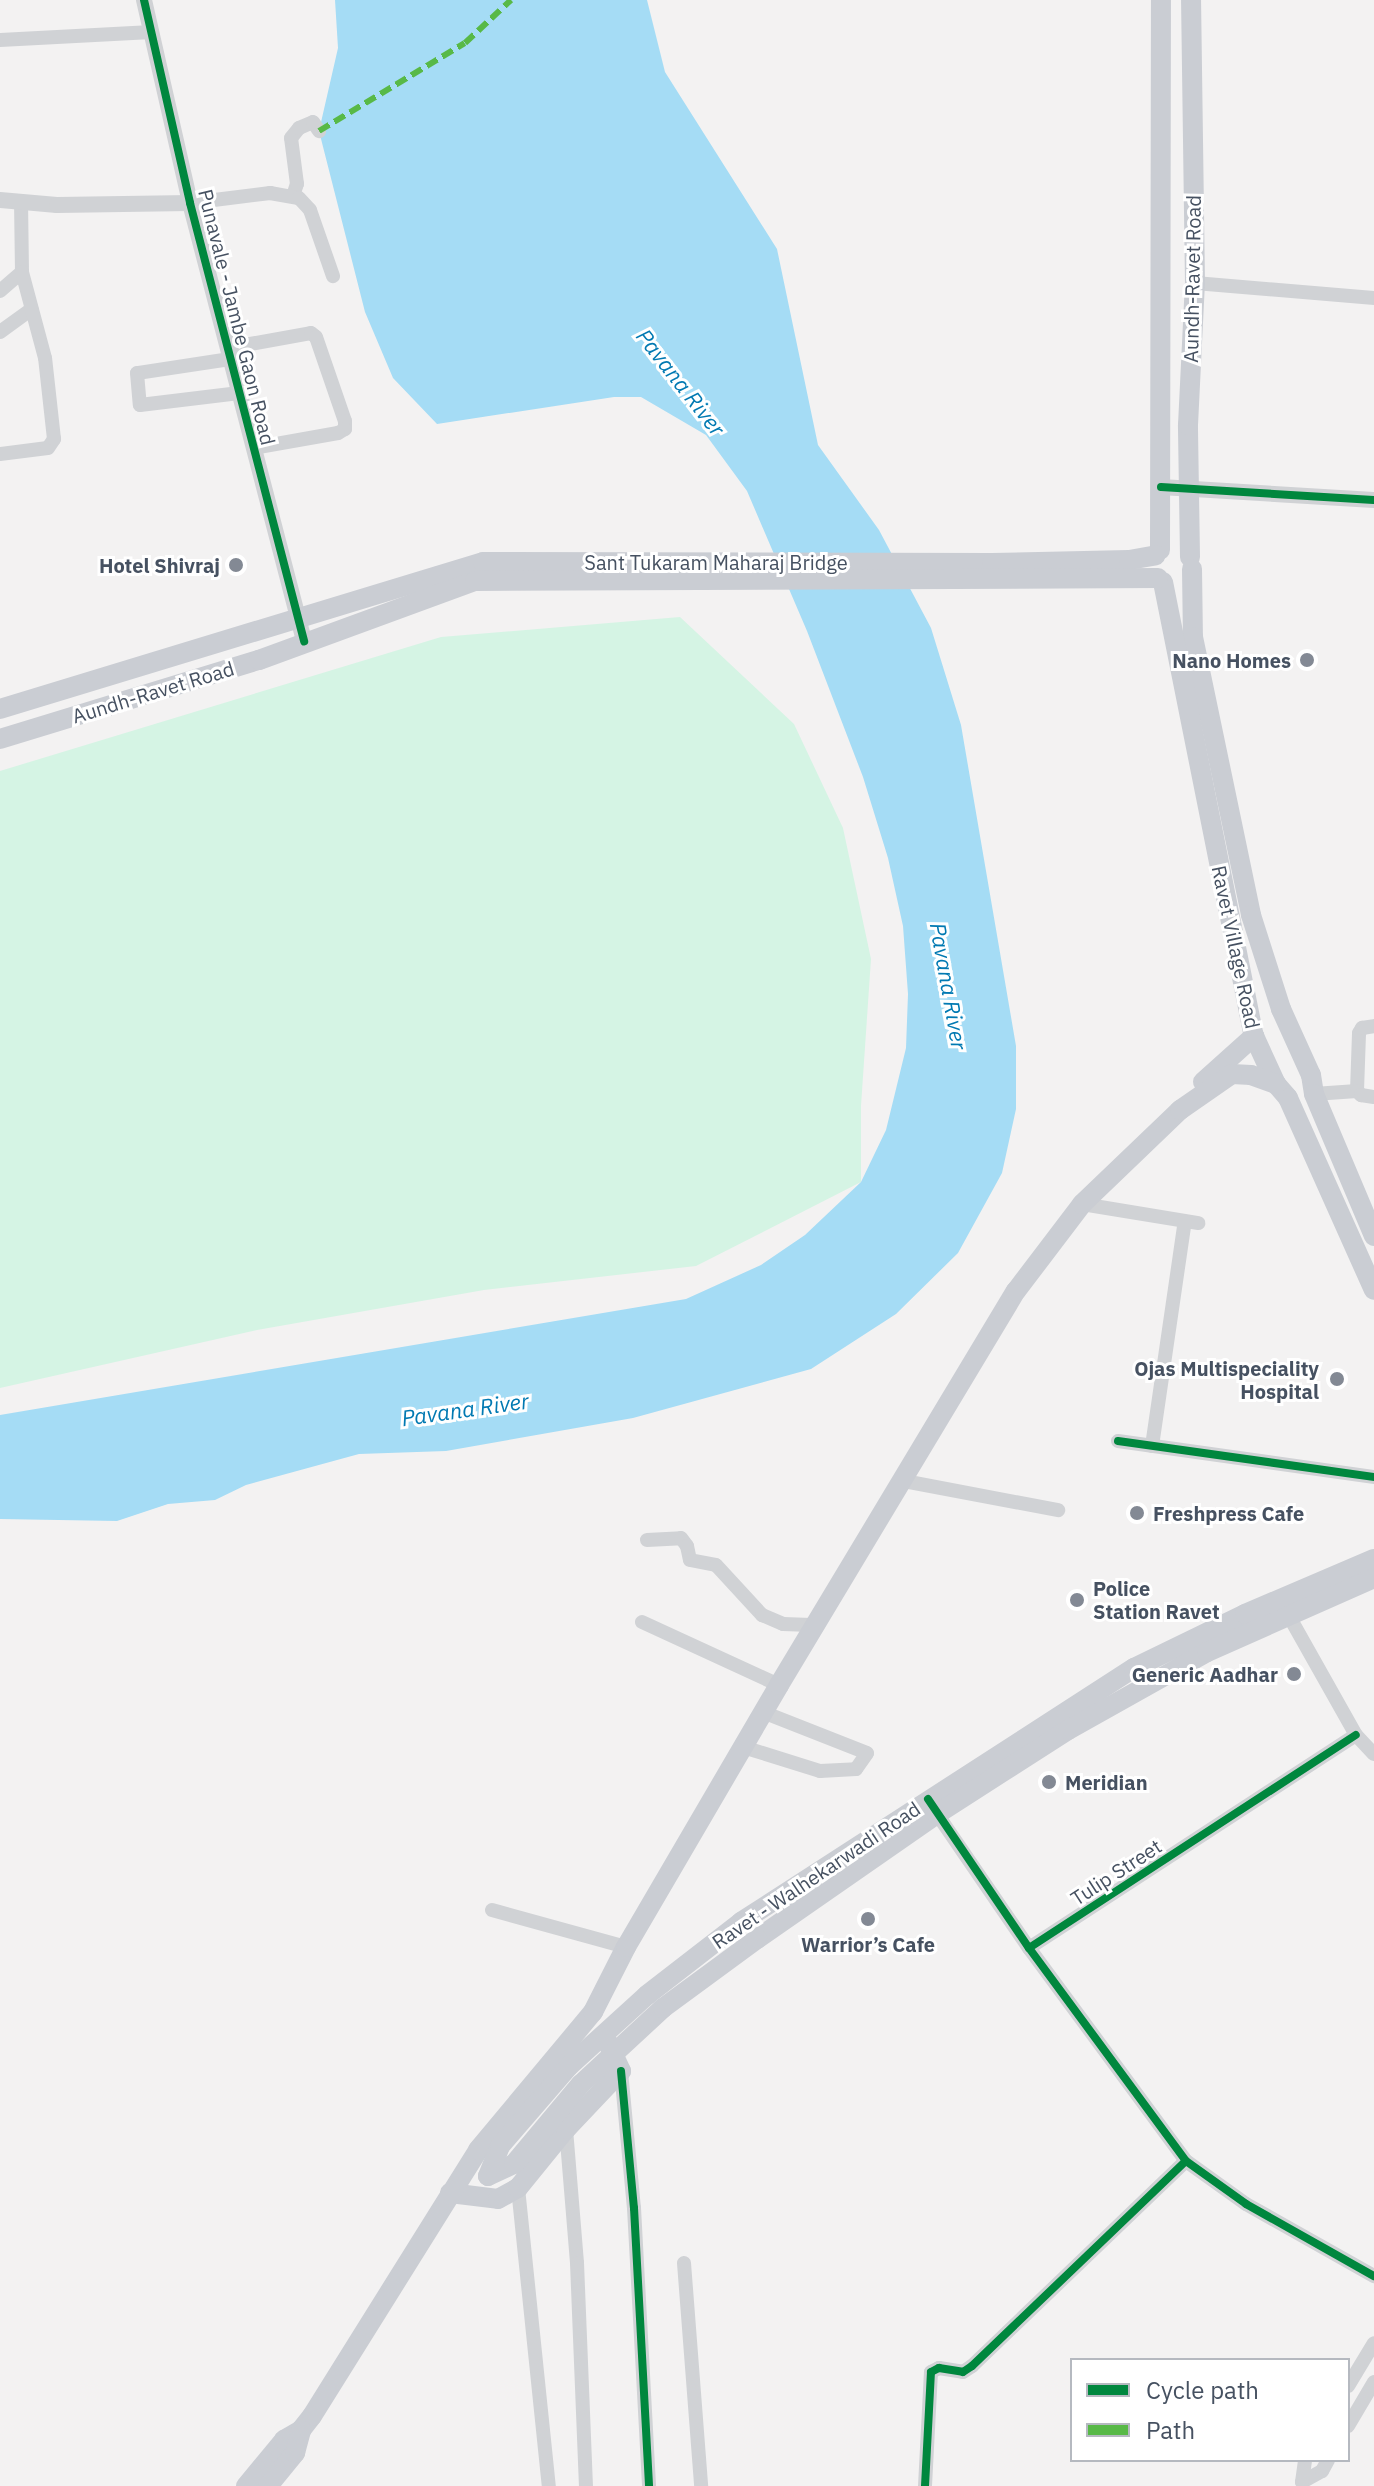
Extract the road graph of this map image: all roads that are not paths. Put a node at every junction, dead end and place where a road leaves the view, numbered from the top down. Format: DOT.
graph roads {
  1 [pos="144,0"];
  2 [pos="1161,0"];
  3 [pos="1191,0"];
  4 [pos="152,32"];
  5 [pos="0,40"];
  6 [pos="319,131"];
  7 [pos="293,196"];
  8 [pos="0,200"];
  9 [pos="21,203"];
  10 [pos="190,203"];
  11 [pos="22,272"];
  12 [pos="333,276"];
  13 [pos="1195,283"];
  14 [pos="0,291"];
  15 [pos="1374,298"];
  16 [pos="32,309"];
  17 [pos="0,332"];
  18 [pos="229,354"];
  19 [pos="239,393"];
  20 [pos="254,448"];
  21 [pos="0,454"];
  22 [pos="1161,487"];
  23 [pos="1189,490"];
  24 [pos="1374,500"];
  25 [pos="1158,552"];
  26 [pos="1191,563"];
  27 [pos="992,572"];
  28 [pos="1160,580"];
  29 [pos="444,581"];
  30 [pos="298,616"];
  31 [pos="304,641"];
  32 [pos="0,709"];
  33 [pos="0,739"];
  34 [pos="1281,1009"];
  35 [pos="1374,1026"];
  36 [pos="1252,1030"];
  37 [pos="1313,1090"];
  38 [pos="1282,1091"];
  39 [pos="1357,1091"];
  40 [pos="1374,1097"];
  41 [pos="1180,1110"];
  42 [pos="1082,1204"];
  43 [pos="1373,1230"];
  44 [pos="1374,1290"];
  45 [pos="1118,1441"];
  46 [pos="1152,1446"];
  47 [pos="1374,1477"];
  48 [pos="904,1481"];
  49 [pos="1058,1510"];
  50 [pos="647,1540"];
  51 [pos="1374,1559"];
  52 [pos="1374,1578"];
  53 [pos="1284,1607"];
  54 [pos="642,1622"];
  55 [pos="818,1625"];
  56 [pos="779,1685"];
  57 [pos="763,1712"];
  58 [pos="1356,1735"];
  59 [pos="743,1747"];
  60 [pos="1374,1754"];
  61 [pos="932,1807"];
  62 [pos="492,1910"];
  63 [pos="626,1947"];
  64 [pos="1029,1948"];
  65 [pos="593,2012"];
  66 [pos="621,2071"];
  67 [pos="566,2129"];
  68 [pos="1186,2161"];
  69 [pos="488,2176"];
  70 [pos="518,2188"];
  71 [pos="450,2193"];
  72 [pos="474,2196"];
  73 [pos="684,2263"];
  74 [pos="1374,2276"];
  75 [pos="1374,2343"];
  76 [pos="1374,2382"];
  77 [pos="1350,2383"];
  78 [pos="1350,2423"];
  79 [pos="301,2430"];
  80 [pos="1305,2462"];
  81 [pos="1327,2462"];
  82 [pos="246,2486"];
  83 [pos="268,2486"];
  84 [pos="549,2486"];
  85 [pos="586,2486"];
  86 [pos="649,2486"];
  87 [pos="701,2486"];
  88 [pos="925,2486"];
  1 -- 4 [label="street, Punavale - Jambe Gaon Road"];
  2 -- 22 [label="main road, Aundh-Ravet Road"];
  3 -- 13 [label="main road, Aundh-Ravet Road"];
  4 -- 5 [label="street"];
  4 -- 10 [label="street, Punavale - Jambe Gaon Road"];
  6 -- 7 [label="street"];
  7 -- 10 [label="street"];
  7 -- 12 [label="street"];
  8 -- 9 [label="street"];
  9 -- 10 [label="street"];
  9 -- 11 [label="street"];
  10 -- 18 [label="street, Punavale - Jambe Gaon Road"];
  11 -- 14 [label="street"];
  11 -- 16 [label="street"];
  13 -- 15 [label="street"];
  13 -- 23 [label="main road, Aundh-Ravet Road"];
  16 -- 17 [label="street"];
  16 -- 21 [label="street"];
  18 -- 19 [label="street, Punavale - Jambe Gaon Road"];
  18 -- 19 [label="street"];
  18 -- 20 [label="street"];
  19 -- 20 [label="street, Punavale - Jambe Gaon Road"];
  20 -- 30 [label="street, Punavale - Jambe Gaon Road"];
  22 -- 23 [label="street"];
  22 -- 25 [label="main road, Aundh-Ravet Road"];
  23 -- 24 [label="street"];
  23 -- 26 [label="main road, Aundh-Ravet Road"];
  25 -- 26 [label="main road"];
  25 -- 27 [label="main road"];
  25 -- 28 [label="main road"];
  26 -- 28 [label="main road"];
  26 -- 34 [label="main road, Ravet Village Road"];
  27 -- 28 [label="main road"];
  27 -- 29 [label="main road, Sant Tukaram Maharaj Bridge"];
  28 -- 36 [label="main road, Ravet Village Road"];
  29 -- 30 [label="main road, Aundh-Ravet Road"];
  29 -- 31 [label="main road, Aundh-Ravet Road"];
  30 -- 31 [label="street, Punavale - Jambe Gaon Road"];
  30 -- 32 [label="main road, Aundh-Ravet Road"];
  31 -- 33 [label="main road, Aundh-Ravet Road"];
  34 -- 36 [label="main road"];
  34 -- 37 [label="main road, Ravet Village Road"];
  35 -- 39 [label="street"];
  36 -- 38 [label="main road, Ravet Village Road"];
  36 -- 41 [label="main road"];
  37 -- 38 [label="main road"];
  37 -- 39 [label="street"];
  37 -- 43 [label="main road, Ravet Village Road"];
  38 -- 41 [label="main road"];
  38 -- 44 [label="main road, Ravet Village Road"];
  39 -- 40 [label="street"];
  41 -- 42 [label="main road"];
  42 -- 46 [label="street"];
  42 -- 48 [label="main road"];
  45 -- 46 [label="street"];
  46 -- 47 [label="street"];
  48 -- 49 [label="street"];
  48 -- 55 [label="main road"];
  50 -- 55 [label="street"];
  51 -- 53 [label="main road, Ravet - Walhekarwadi Road"];
  52 -- 53 [label="main road, Ravet - Walhekarwadi Road"];
  53 -- 58 [label="street"];
  53 -- 61 [label="main road, Ravet - Walhekarwadi Road"];
  54 -- 56 [label="street"];
  55 -- 56 [label="main road"];
  56 -- 57 [label="main road"];
  57 -- 59 [label="main road"];
  57 -- 59 [label="street"];
  58 -- 60 [label="street"];
  58 -- 64 [label="street, Tulip Street"];
  59 -- 63 [label="main road"];
  61 -- 64 [label="street"];
  61 -- 69 [label="main road, Ravet - Walhekarwadi Road, bridge"];
  61 -- 69 [label="main road, Ravet - Walhekarwadi Road, bridge"];
  62 -- 63 [label="street"];
  63 -- 65 [label="main road"];
  64 -- 68 [label="street"];
  65 -- 66 [label="main road"];
  65 -- 71 [label="main road"];
  66 -- 67 [label="main road"];
  66 -- 86 [label="street"];
  67 -- 70 [label="main road"];
  67 -- 85 [label="street"];
  68 -- 74 [label="street"];
  68 -- 88 [label="street"];
  69 -- 72 [label="main road, Ravet - Walhekarwadi Road"];
  70 -- 72 [label="main road"];
  70 -- 84 [label="street"];
  71 -- 72 [label="main road"];
  71 -- 79 [label="main road"];
  73 -- 87 [label="street"];
  75 -- 77 [label="street"];
  76 -- 78 [label="street"];
  79 -- 82 [label="main road"];
  79 -- 83 [label="main road"];
  80 -- 81 [label="street"];
}
